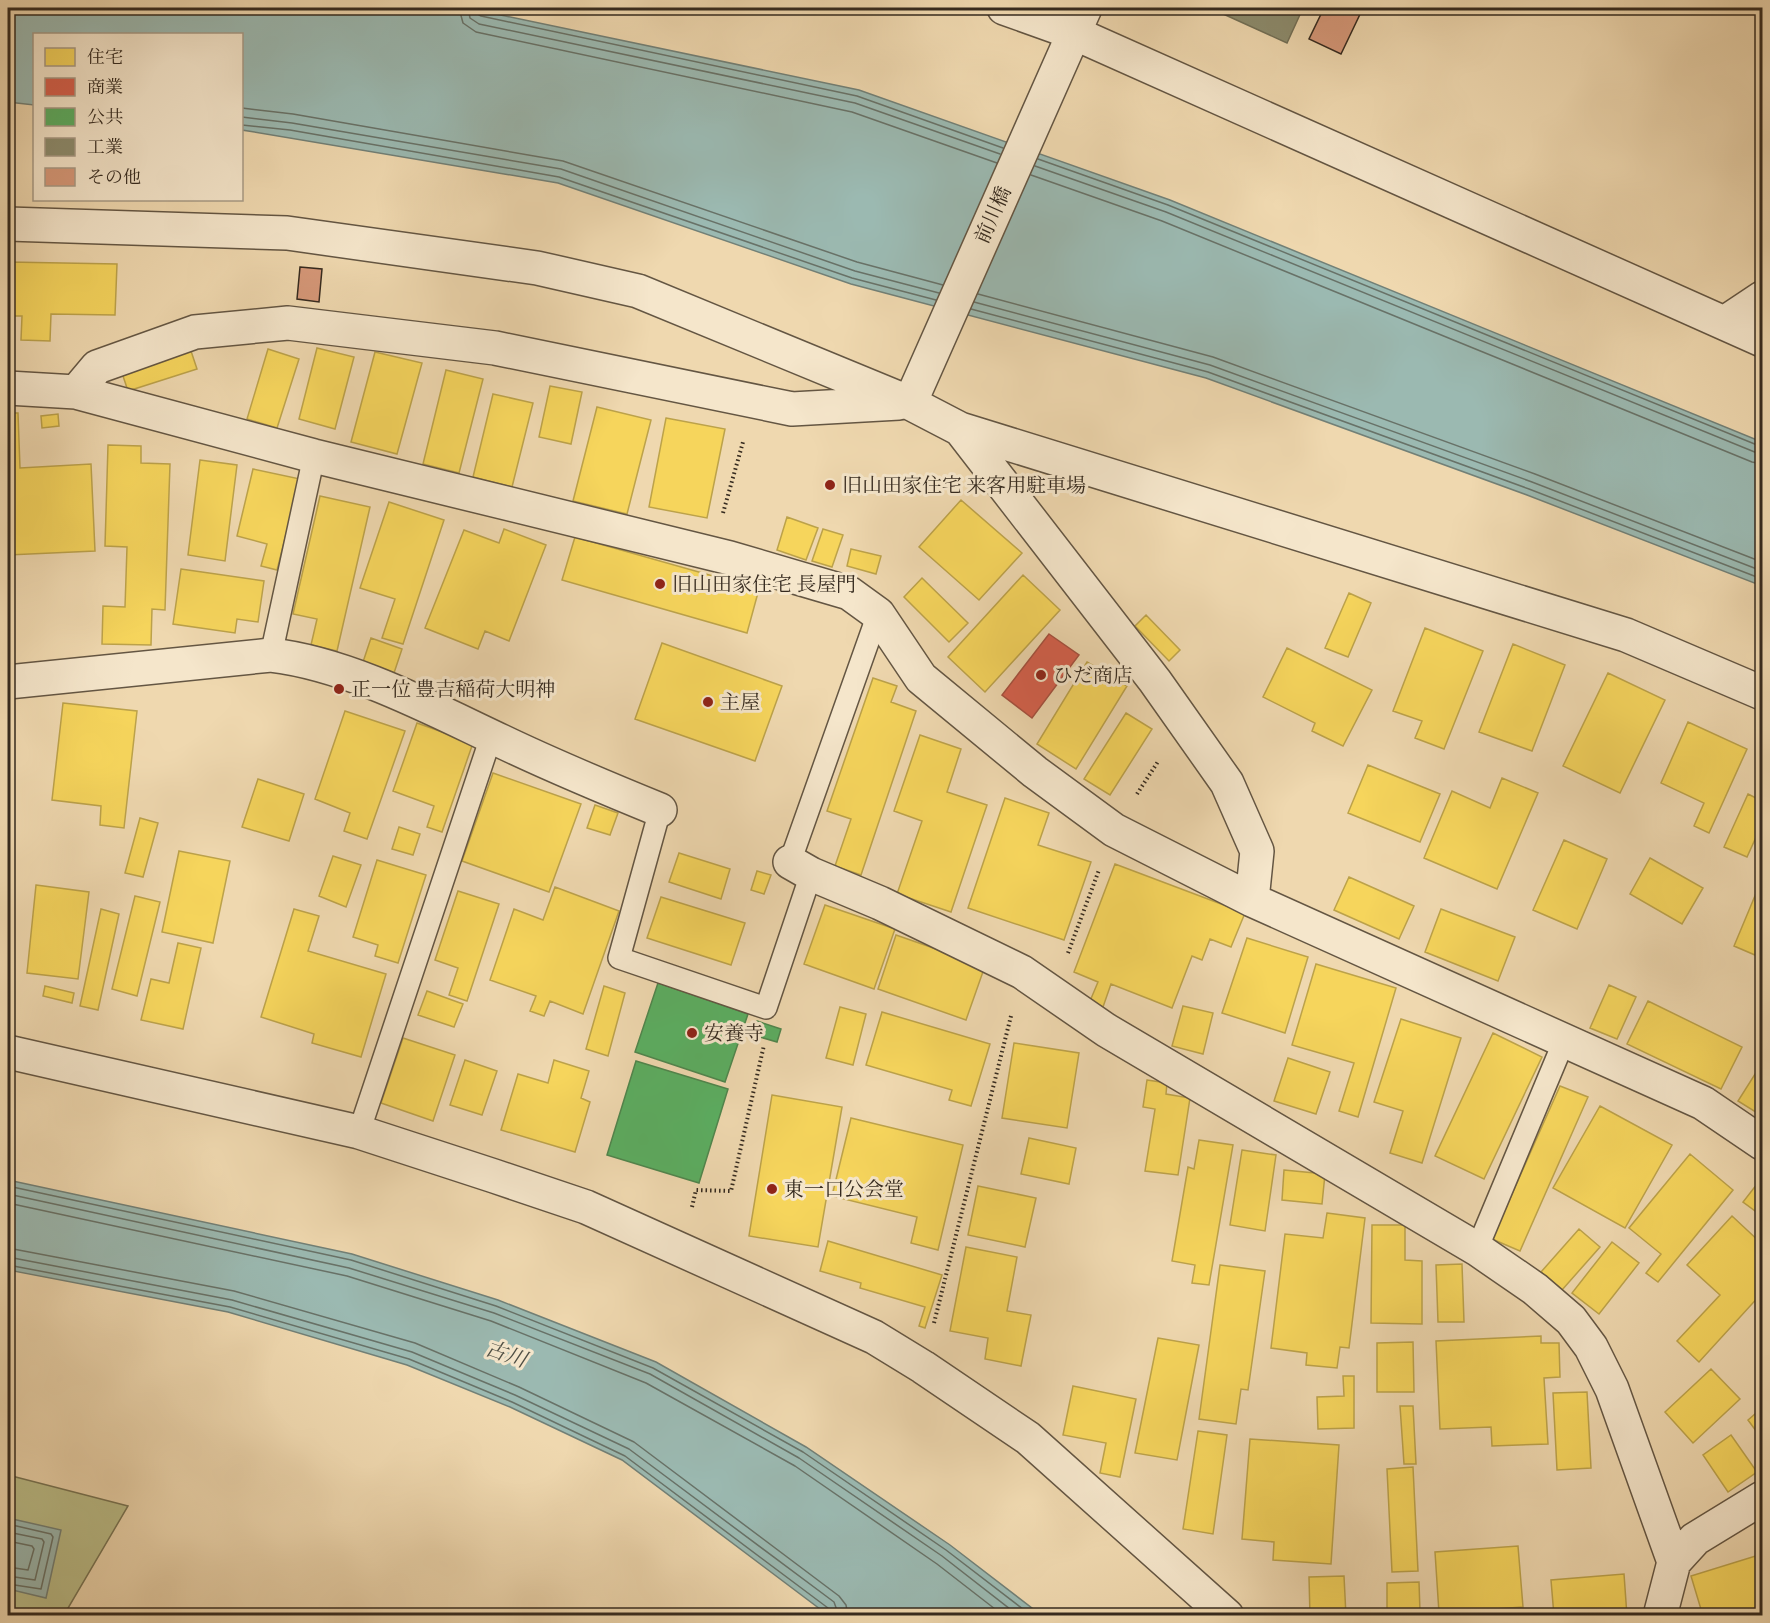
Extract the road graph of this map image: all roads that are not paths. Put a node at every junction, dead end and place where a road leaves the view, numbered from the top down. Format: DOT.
graph roads {
  1 [pos="1004,8"];
  2 [pos="1079,20"];
  3 [pos="8,224"];
  4 [pos="1762,297"];
  5 [pos="1726,322"];
  6 [pos="1762,340"];
  7 [pos="8,388"];
  8 [pos="76,392"];
  9 [pos="910,403"];
  10 [pos="960,429"];
  11 [pos="314,456"];
  12 [pos="878,614"];
  13 [pos="271,655"];
  14 [pos="8,682"];
  15 [pos="1762,693"];
  16 [pos="491,737"];
  17 [pos="660,810"];
  18 [pos="800,868"];
  19 [pos="1252,900"];
  20 [pos="1564,1041"];
  21 [pos="8,1052"];
  22 [pos="359,1132"];
  23 [pos="1762,1143"];
  24 [pos="1477,1250"];
  25 [pos="1762,1498"];
  26 [pos="1674,1562"];
  27 [pos="1227,1616"];
  28 [pos="1660,1616"];
  1 -- 2 [label="street"];
  2 -- 5 [label="street"];
  2 -- 9 [label="street, 前川橋"];
  3 -- 9 [label="street"];
  4 -- 5 [label="street"];
  5 -- 6 [label="street"];
  7 -- 8 [label="street"];
  8 -- 9 [label="street"];
  8 -- 11 [label="street"];
  9 -- 10 [label="street"];
  10 -- 15 [label="street"];
  10 -- 19 [label="street"];
  11 -- 12 [label="street"];
  11 -- 13 [label="lane"];
  12 -- 18 [label="lane"];
  12 -- 19 [label="street"];
  13 -- 14 [label="street"];
  13 -- 16 [label="street"];
  16 -- 17 [label="street"];
  16 -- 22 [label="lane"];
  17 -- 18 [label="lane"];
  18 -- 24 [label="street"];
  19 -- 20 [label="street"];
  20 -- 23 [label="street"];
  20 -- 24 [label="lane"];
  21 -- 22 [label="street"];
  22 -- 27 [label="street"];
  24 -- 26 [label="street"];
  25 -- 26 [label="street"];
  26 -- 28 [label="street"];
}
